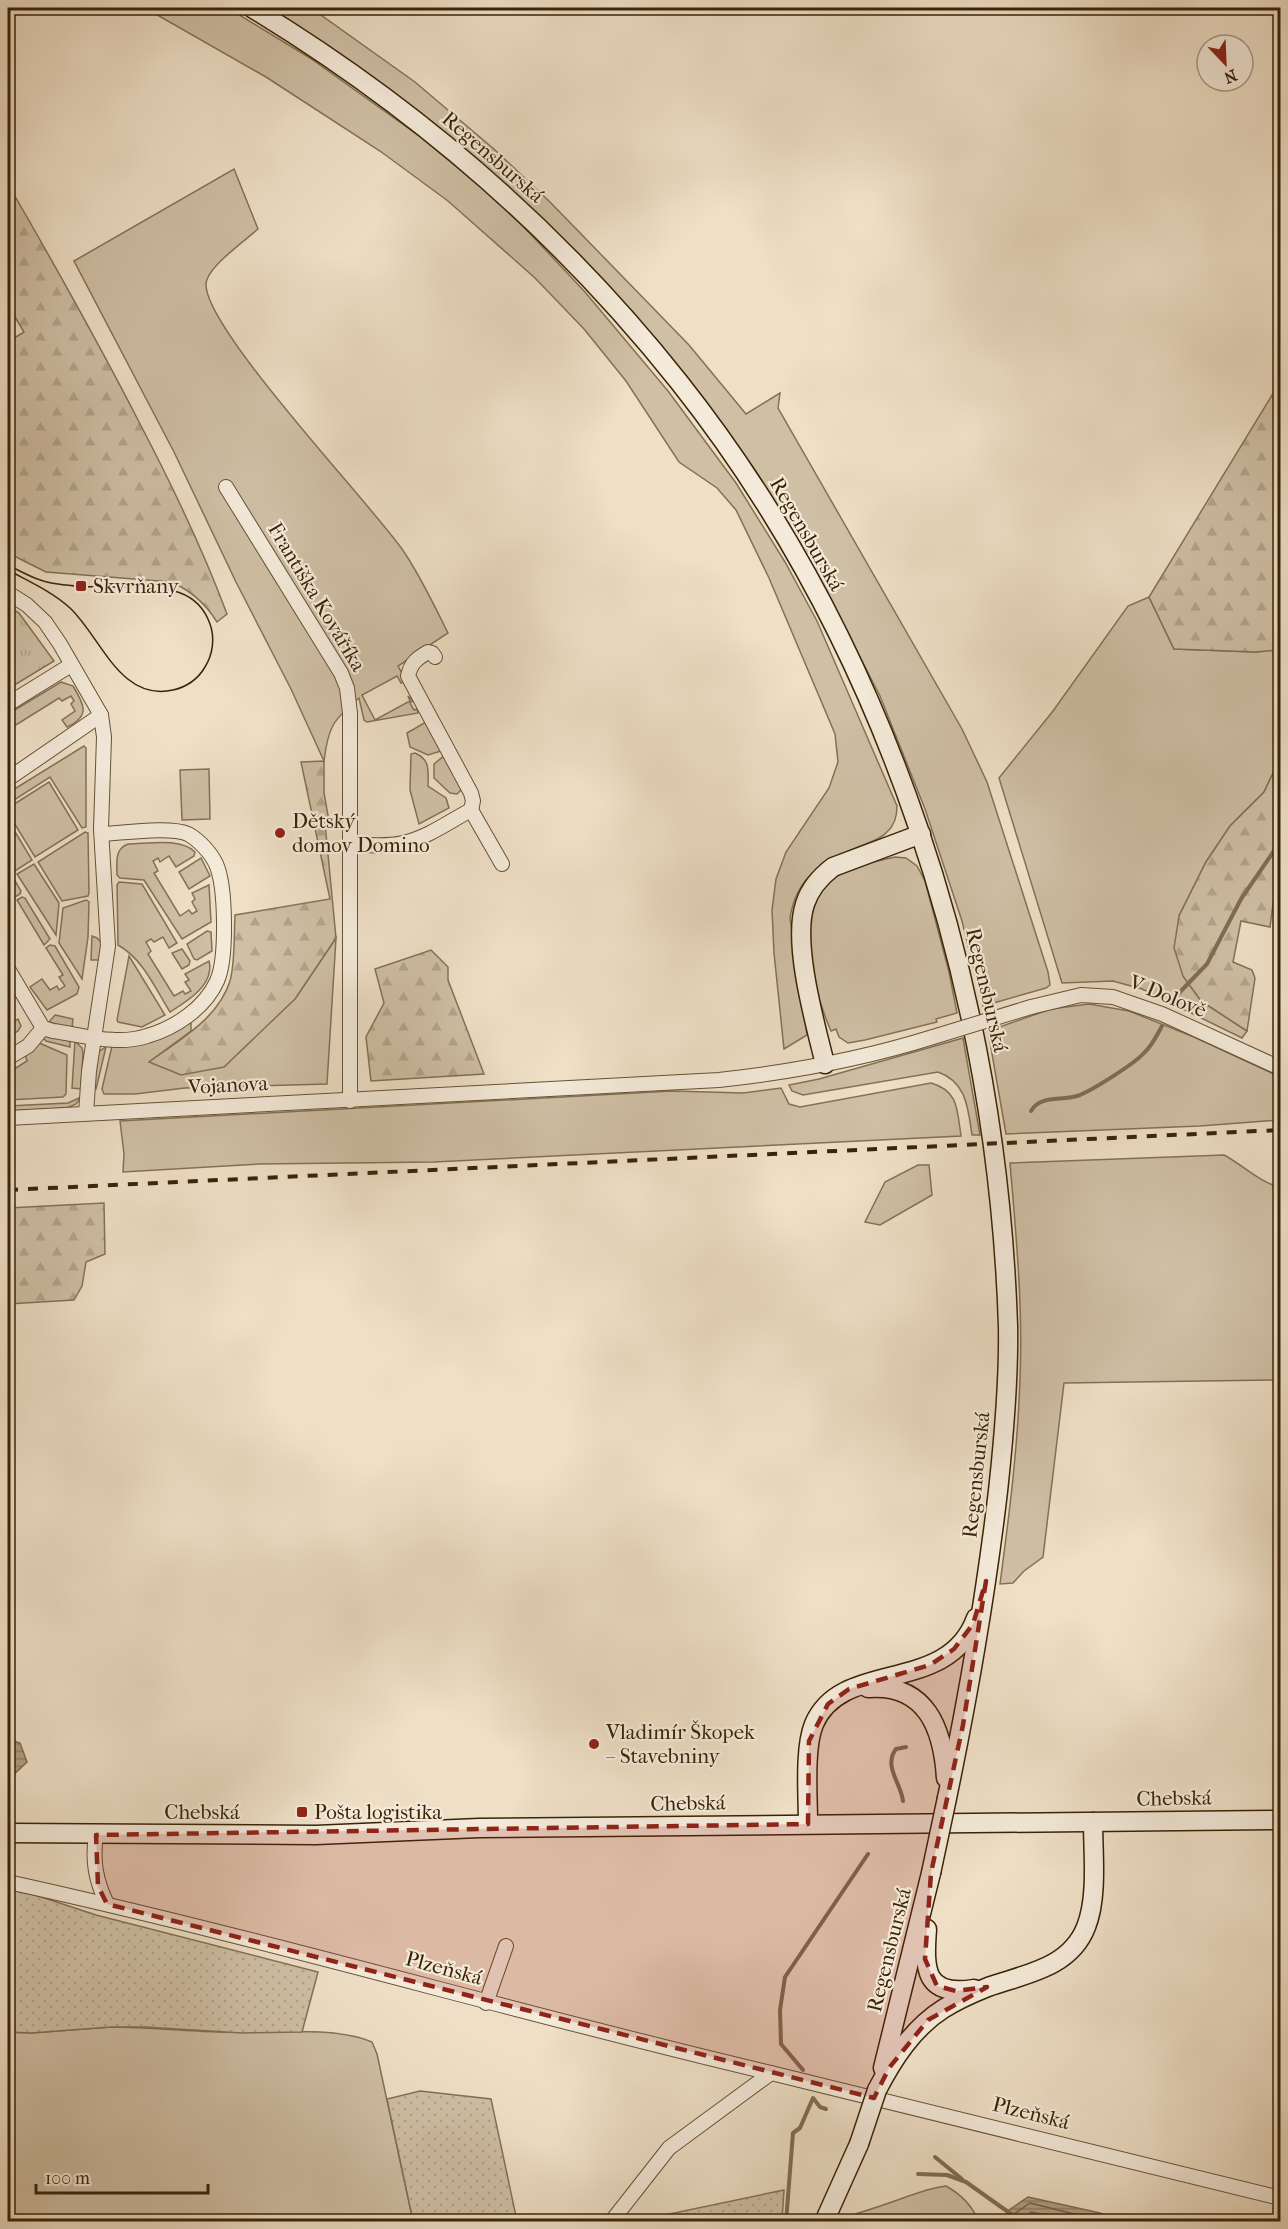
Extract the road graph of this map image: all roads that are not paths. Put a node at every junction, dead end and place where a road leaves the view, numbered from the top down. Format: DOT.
graph roads {
  1 [pos="252,8"];
  2 [pos="226,486"];
  3 [pos="8,592"];
  4 [pos="435,657"];
  5 [pos="71,665"];
  6 [pos="8,704"];
  7 [pos="101,715"];
  8 [pos="8,779"];
  9 [pos="471,810"];
  10 [pos="102,834"];
  11 [pos="921,834"];
  12 [pos="351,844"];
  13 [pos="502,864"];
  14 [pos="8,969"];
  15 [pos="44,1028"];
  16 [pos="94,1037"];
  17 [pos="8,1058"];
  18 [pos="825,1064"];
  19 [pos="1281,1068"];
  20 [pos="371,1100"];
  21 [pos="350,1101"];
  22 [pos="86,1113"];
  23 [pos="8,1118"];
  24 [pos="986,1581"];
  25 [pos="837,1696"];
  26 [pos="949,1768"];
  27 [pos="1281,1820"];
  28 [pos="1093,1822"];
  29 [pos="808,1824"];
  30 [pos="8,1833"];
  31 [pos="96,1835"];
  32 [pos="8,1882"];
  33 [pos="928,1894"];
  34 [pos="107,1904"];
  35 [pos="506,1946"];
  36 [pos="987,1988"];
  37 [pos="486,2003"];
  38 [pos="886,2068"];
  39 [pos="771,2073"];
  40 [pos="1281,2198"];
  41 [pos="611,2222"];
  42 [pos="824,2222"];
  1 -- 11 [label="main road, Regensburská"];
  2 -- 12 [label="street, Františka Kováříka"];
  3 -- 5 [label="street"];
  4 -- 9 [label="street"];
  5 -- 6 [label="street"];
  5 -- 7 [label="street"];
  7 -- 8 [label="street"];
  7 -- 10 [label="street"];
  9 -- 12 [label="street"];
  9 -- 13 [label="street"];
  10 -- 16 [label="street"];
  10 -- 16 [label="street"];
  11 -- 18 [label="main road"];
  11 -- 24 [label="main road, Regensburská"];
  12 -- 21 [label="street, Františka Kováříka"];
  14 -- 15 [label="street"];
  15 -- 16 [label="street"];
  15 -- 17 [label="street"];
  16 -- 22 [label="street"];
  18 -- 19 [label="street, V Dolově, bridge"];
  18 -- 20 [label="street, V Dolově"];
  20 -- 21 [label="street, Vojanova"];
  21 -- 22 [label="street, Vojanova"];
  22 -- 23 [label="street, Vojanova"];
  24 -- 25 [label="main road"];
  24 -- 26 [label="main road, Regensburská"];
  25 -- 26 [label="main road"];
  25 -- 29 [label="main road"];
  26 -- 33 [label="main road, Regensburská, bridge"];
  27 -- 28 [label="main road, Chebská"];
  28 -- 29 [label="main road, Chebská"];
  28 -- 36 [label="main road"];
  29 -- 31 [label="main road, Chebská"];
  30 -- 31 [label="main road"];
  31 -- 34 [label="street"];
  32 -- 34 [label="street, Plzeňská"];
  33 -- 36 [label="main road"];
  33 -- 38 [label="main road, Regensburská"];
  34 -- 37 [label="street, Plzeňská"];
  35 -- 37 [label="street"];
  36 -- 38 [label="main road"];
  37 -- 39 [label="street, Plzeňská"];
  38 -- 42 [label="main road, bridge"];
  39 -- 40 [label="street, Plzeňská"];
  39 -- 41 [label="street"];
}
